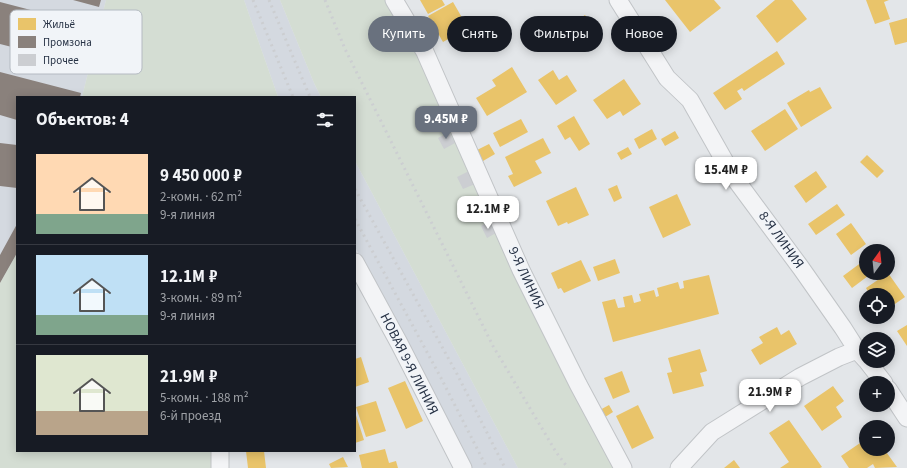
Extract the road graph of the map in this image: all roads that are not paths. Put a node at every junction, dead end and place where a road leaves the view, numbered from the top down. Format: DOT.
graph roads {
  1 [pos="394,0"];
  2 [pos="618,0"];
  3 [pos="356,264"];
  4 [pos="859,351"];
  5 [pos="859,357"];
  6 [pos="872,368"];
  7 [pos="878,376"];
  8 [pos="895,400"];
  9 [pos="907,418"];
  10 [pos="220,452"];
  11 [pos="220,468"];
  12 [pos="462,468"];
  13 [pos="623,468"];
  14 [pos="679,468"];
  1 -- 13 [label="street, 9-Я ЛИНИЯ"];
  2 -- 4 [label="street, 8-Я ЛИНИЯ"];
  3 -- 12 [label="street, НОВАЯ 9-Я ЛИНИЯ"];
  5 -- 14 [label="street"];
  6 -- 7 [label="street, 8-Я ЛИНИЯ"];
  8 -- 9 [label="street"];
  10 -- 11 [label="street"];
}
